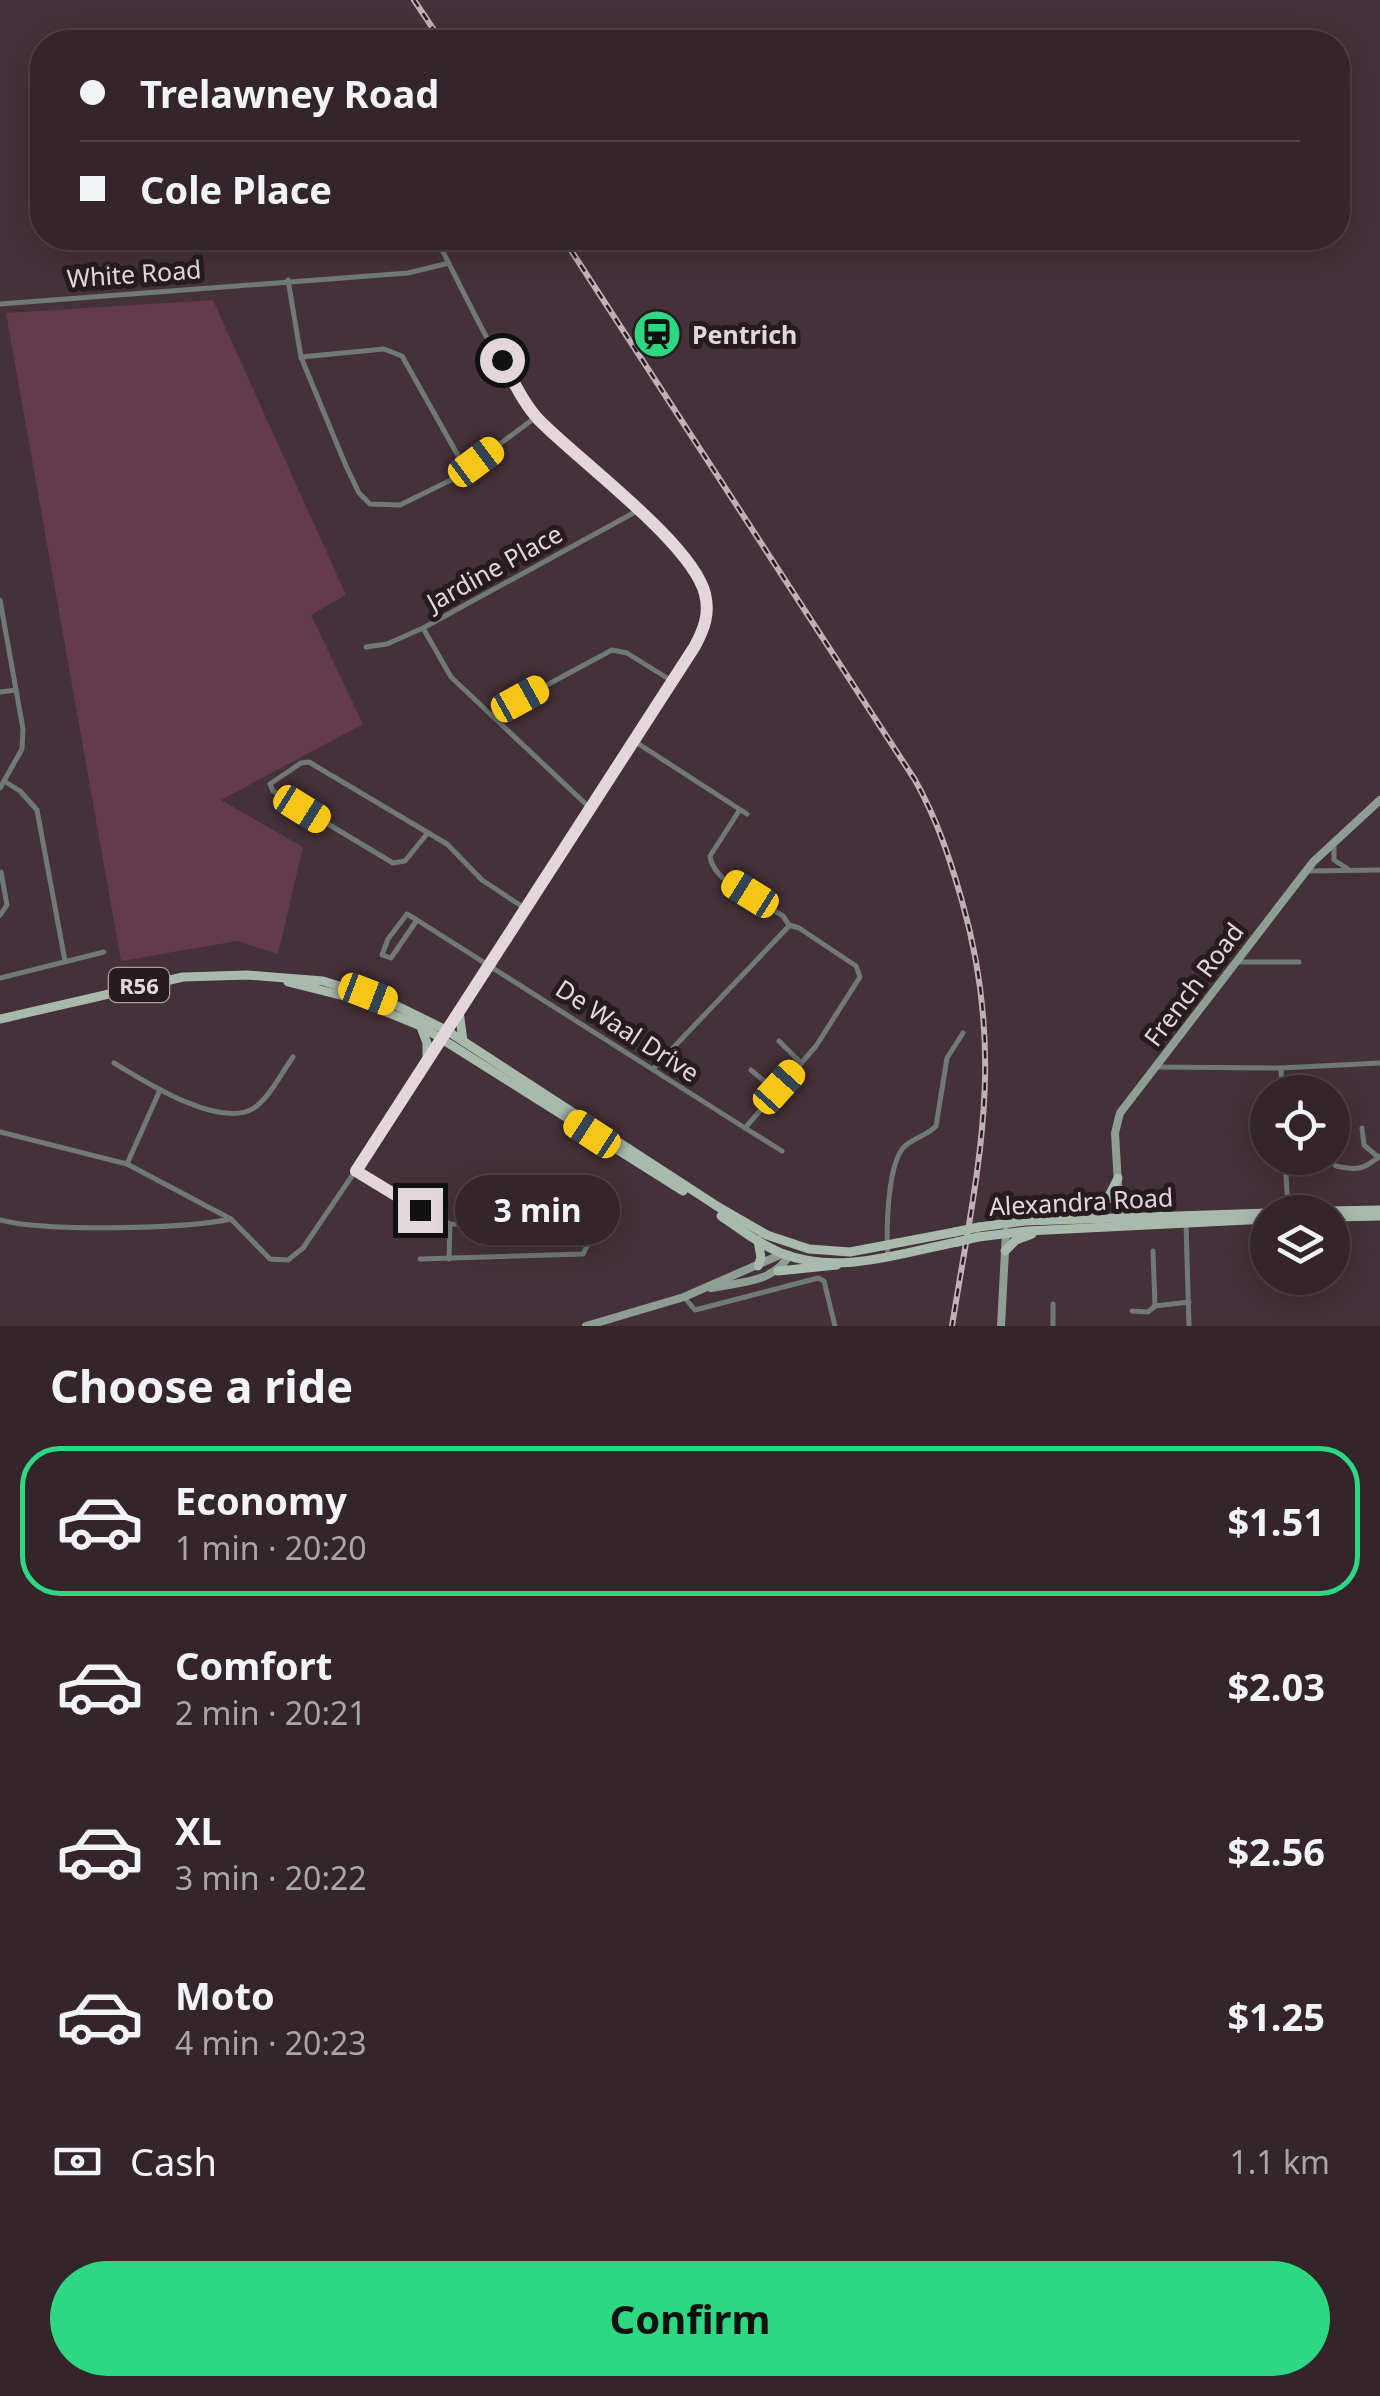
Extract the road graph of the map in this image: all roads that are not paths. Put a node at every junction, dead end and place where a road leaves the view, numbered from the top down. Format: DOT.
graph roads {
  1 [pos="442,250"];
  2 [pos="449,263"];
  3 [pos="288,280"];
  4 [pos="0,304"];
  5 [pos="300,357"];
  6 [pos="536,417"];
  7 [pos="466,469"];
  8 [pos="637,511"];
  9 [pos="0,600"];
  10 [pos="423,628"];
  11 [pos="366,647"];
  12 [pos="672,681"];
  13 [pos="16,690"];
  14 [pos="0,692"];
  15 [pos="490,714"];
  16 [pos="634,742"];
  17 [pos="2,785"];
  18 [pos="1380,800"];
  19 [pos="590,808"];
  20 [pos="426,835"];
  21 [pos="1335,840"];
  22 [pos="1350,870"];
  23 [pos="1380,870"];
  24 [pos="1305,871"];
  25 [pos="1,872"];
  26 [pos="526,909"];
  27 [pos="0,914"];
  28 [pos="417,920"];
  29 [pos="789,926"];
  30 [pos="104,952"];
  31 [pos="66,961"];
  32 [pos="1234,962"];
  33 [pos="1299,962"];
  34 [pos="490,965"];
  35 [pos="0,978"];
  36 [pos="281,979"];
  37 [pos="458,1011"];
  38 [pos="0,1018"];
  39 [pos="420,1026"];
  40 [pos="962,1033"];
  41 [pos="444,1034"];
  42 [pos="778,1040"];
  43 [pos="463,1041"];
  44 [pos="292,1057"];
  45 [pos="427,1063"];
  46 [pos="801,1063"];
  47 [pos="1380,1063"];
  48 [pos="114,1064"];
  49 [pos="1155,1067"];
  50 [pos="1281,1068"];
  51 [pos="653,1069"];
  52 [pos="752,1070"];
  53 [pos="1281,1075"];
  54 [pos="160,1090"];
  55 [pos="776,1091"];
  56 [pos="745,1128"];
  57 [pos="1362,1128"];
  58 [pos="0,1132"];
  59 [pos="782,1151"];
  60 [pos="1379,1156"];
  61 [pos="127,1164"];
  62 [pos="1350,1167"];
  63 [pos="356,1171"];
  64 [pos="1118,1178"];
  65 [pos="203,1204"];
  66 [pos="1350,1213"];
  67 [pos="1380,1213"];
  68 [pos="1250,1216"];
  69 [pos="1350,1216"];
  70 [pos="1078,1218"];
  71 [pos="230,1219"];
  72 [pos="1185,1219"];
  73 [pos="0,1220"];
  74 [pos="1120,1221"];
  75 [pos="193,1224"];
  76 [pos="450,1224"];
  77 [pos="1006,1228"];
  78 [pos="1038,1230"];
  79 [pos="754,1233"];
  80 [pos="800,1246"];
  81 [pos="1154,1251"];
  82 [pos="887,1252"];
  83 [pos="1005,1252"];
  84 [pos="787,1253"];
  85 [pos="420,1259"];
  86 [pos="449,1259"];
  87 [pos="844,1263"];
  88 [pos="758,1266"];
  89 [pos="778,1271"];
  90 [pos="702,1290"];
  91 [pos="684,1297"];
  92 [pos="1188,1302"];
  93 [pos="1053,1304"];
  94 [pos="1155,1306"];
  95 [pos="1132,1310"];
  96 [pos="586,1326"];
  97 [pos="835,1326"];
  98 [pos="1002,1326"];
  99 [pos="1053,1326"];
  100 [pos="1190,1326"];
  1 -- 2 [label="street"];
  2 -- 3 [label="street, White Road"];
  2 -- 6 [label="street"];
  3 -- 4 [label="street, White Road"];
  3 -- 5 [label="street"];
  5 -- 7 [label="street"];
  5 -- 7 [label="street"];
  6 -- 7 [label="street"];
  6 -- 8 [label="street"];
  8 -- 10 [label="street, Jardine Place"];
  8 -- 12 [label="street"];
  9 -- 13 [label="street"];
  10 -- 11 [label="street, Jardine Place"];
  10 -- 15 [label="street"];
  12 -- 15 [label="street"];
  12 -- 16 [label="street"];
  13 -- 14 [label="street"];
  13 -- 17 [label="street"];
  15 -- 19 [label="street"];
  16 -- 19 [label="street"];
  16 -- 29 [label="street"];
  17 -- 31 [label="street"];
  18 -- 21 [label="street, French Road"];
  19 -- 26 [label="street"];
  20 -- 20 [label="street"];
  20 -- 26 [label="street"];
  21 -- 22 [label="street"];
  21 -- 24 [label="street, French Road"];
  22 -- 23 [label="street"];
  22 -- 24 [label="street"];
  24 -- 32 [label="street, French Road"];
  25 -- 27 [label="street"];
  26 -- 34 [label="street"];
  28 -- 28 [label="street"];
  28 -- 34 [label="street, De Waal Drive"];
  29 -- 46 [label="street"];
  29 -- 51 [label="street"];
  30 -- 31 [label="street"];
  31 -- 35 [label="street"];
  32 -- 33 [label="street"];
  32 -- 49 [label="street, French Road"];
  34 -- 37 [label="street"];
  34 -- 51 [label="street, De Waal Drive"];
  36 -- 38 [label="main road, R56"];
  36 -- 39 [label="main road, R56"];
  36 -- 41 [label="main road, R56"];
  37 -- 41 [label="street"];
  37 -- 43 [label="main road"];
  39 -- 41 [label="main road, R56"];
  39 -- 45 [label="main road"];
  40 -- 82 [label="street"];
  41 -- 43 [label="main road, R56"];
  41 -- 45 [label="street"];
  41 -- 79 [label="main road, R56"];
  42 -- 46 [label="street"];
  43 -- 79 [label="main road, R56"];
  44 -- 54 [label="street"];
  45 -- 63 [label="street"];
  46 -- 55 [label="street"];
  47 -- 50 [label="street"];
  48 -- 54 [label="street"];
  49 -- 50 [label="street"];
  49 -- 64 [label="street, French Road"];
  50 -- 53 [label="street"];
  51 -- 56 [label="street, De Waal Drive"];
  52 -- 55 [label="street"];
  54 -- 61 [label="street"];
  55 -- 56 [label="street"];
  56 -- 59 [label="street, De Waal Drive"];
  57 -- 60 [label="street"];
  58 -- 61 [label="street"];
  60 -- 62 [label="street"];
  61 -- 65 [label="street"];
  63 -- 71 [label="street"];
  63 -- 76 [label="street"];
  64 -- 70 [label="main road"];
  64 -- 74 [label="street, French Road"];
  65 -- 71 [label="street"];
  65 -- 75 [label="street"];
  66 -- 67 [label="main road, Alexandra Road / R56"];
  67 -- 69 [label="main road, Alexandra Road / R56"];
  68 -- 72 [label="main road, Alexandra Road / R56"];
  70 -- 74 [label="main road, Alexandra Road / R56"];
  70 -- 77 [label="main road, Alexandra Road / R56"];
  71 -- 75 [label="street"];
  72 -- 74 [label="main road, Alexandra Road / R56"];
  72 -- 92 [label="street"];
  73 -- 75 [label="street"];
  74 -- 78 [label="main road, Alexandra Road / R56"];
  76 -- 86 [label="street"];
  76 -- 86 [label="street"];
  77 -- 78 [label="main road, Alexandra Road / R56"];
  77 -- 82 [label="main road, Alexandra Road / R56, bridge"];
  77 -- 83 [label="street"];
  78 -- 83 [label="main road"];
  79 -- 80 [label="main road, Alexandra Road / R56"];
  79 -- 84 [label="main road, R56"];
  79 -- 88 [label="main road"];
  80 -- 82 [label="main road, Alexandra Road / R56"];
  80 -- 84 [label="main road"];
  81 -- 94 [label="street"];
  82 -- 87 [label="main road, Alexandra Road / R56"];
  83 -- 98 [label="street"];
  84 -- 87 [label="main road, Alexandra Road / R56"];
  84 -- 88 [label="street"];
  84 -- 89 [label="street"];
  85 -- 86 [label="street"];
  87 -- 89 [label="main road"];
  88 -- 90 [label="street"];
  89 -- 90 [label="street"];
  90 -- 91 [label="street"];
  91 -- 96 [label="street"];
  91 -- 97 [label="street"];
  92 -- 94 [label="street"];
  92 -- 100 [label="street"];
  93 -- 99 [label="street"];
  94 -- 95 [label="street"];
}
